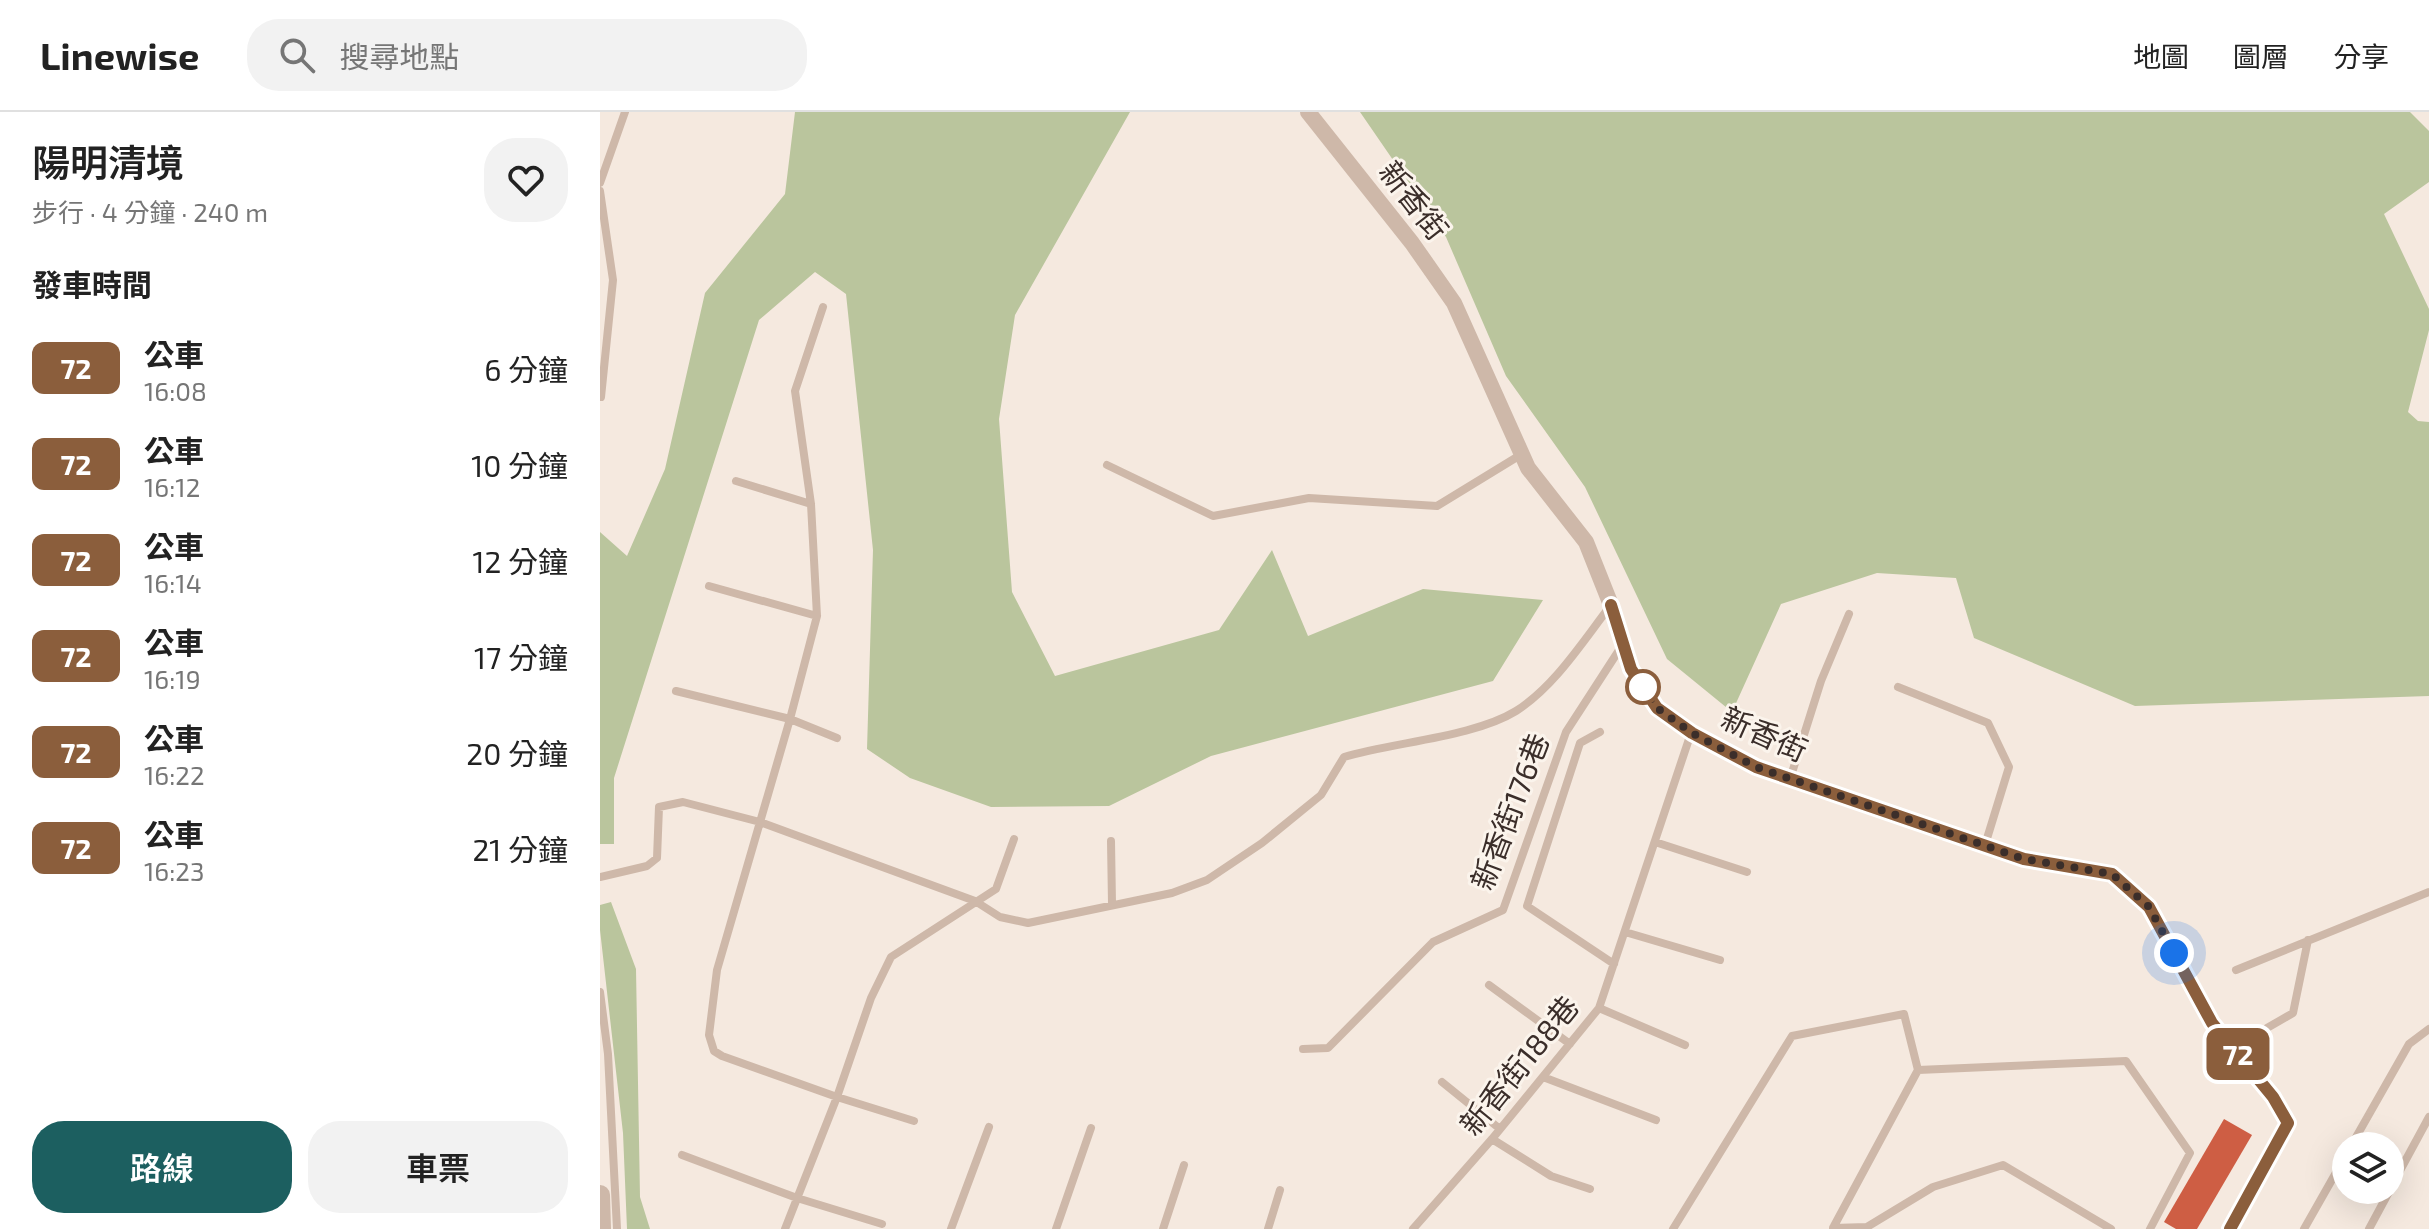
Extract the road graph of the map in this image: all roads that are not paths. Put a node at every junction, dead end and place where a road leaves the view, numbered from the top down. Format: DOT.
graph roads {
  1 [pos="625,112"];
  2 [pos="1308,112"];
  3 [pos="600,183"];
  4 [pos="600,191"];
  5 [pos="823,307"];
  6 [pos="601,397"];
  7 [pos="1523,454"];
  8 [pos="1107,465"];
  9 [pos="736,481"];
  10 [pos="811,504"];
  11 [pos="709,586"];
  12 [pos="1611,605"];
  13 [pos="1849,614"];
  14 [pos="817,616"];
  15 [pos="1623,644"];
  16 [pos="1898,687"];
  17 [pos="676,691"];
  18 [pos="790,719"];
  19 [pos="1600,732"];
  20 [pos="1692,733"];
  21 [pos="837,738"];
  22 [pos="1790,779"];
  23 [pos="760,822"];
  24 [pos="1014,839"];
  25 [pos="1111,841"];
  26 [pos="1655,842"];
  27 [pos="1985,846"];
  28 [pos="1747,872"];
  29 [pos="600,877"];
  30 [pos="2429,892"];
  31 [pos="975,901"];
  32 [pos="1112,904"];
  33 [pos="1625,932"];
  34 [pos="2308,940"];
  35 [pos="1720,960"];
  36 [pos="1614,964"];
  37 [pos="2236,970"];
  38 [pos="1489,985"];
  39 [pos="600,992"];
  40 [pos="1599,1008"];
  41 [pos="2267,1028"];
  42 [pos="2429,1029"];
  43 [pos="1570,1044"];
  44 [pos="1685,1045"];
  45 [pos="1303,1049"];
  46 [pos="1918,1070"];
  47 [pos="1543,1077"];
  48 [pos="1442,1082"];
  49 [pos="837,1097"];
  50 [pos="2429,1117"];
  51 [pos="1656,1120"];
  52 [pos="914,1121"];
  53 [pos="989,1127"];
  54 [pos="1091,1128"];
  55 [pos="1500,1129"];
  56 [pos="2359,1132"];
  57 [pos="1492,1139"];
  58 [pos="682,1155"];
  59 [pos="2404,1164"];
  60 [pos="1184,1165"];
  61 [pos="2332,1180"];
  62 [pos="1590,1189"];
  63 [pos="1280,1190"];
  64 [pos="600,1195"];
  65 [pos="797,1198"];
  66 [pos="2382,1204"];
  67 [pos="882,1224"];
  68 [pos="1834,1228"];
  69 [pos="601,1229"];
  70 [pos="617,1229"];
  71 [pos="785,1229"];
  72 [pos="951,1229"];
  73 [pos="1056,1229"];
  74 [pos="1163,1229"];
  75 [pos="1268,1229"];
  76 [pos="1413,1229"];
  77 [pos="1673,1229"];
  78 [pos="2111,1229"];
  79 [pos="2150,1229"];
  80 [pos="2230,1229"];
  81 [pos="2304,1229"];
  82 [pos="2369,1229"];
  1 -- 3 [label="lane"];
  2 -- 7 [label="street, 新香街"];
  4 -- 6 [label="lane"];
  5 -- 10 [label="lane"];
  7 -- 8 [label="lane"];
  7 -- 12 [label="street, 新香街"];
  9 -- 10 [label="lane"];
  10 -- 14 [label="lane"];
  11 -- 14 [label="lane"];
  12 -- 15 [label="street, 新香街"];
  12 -- 32 [label="lane"];
  13 -- 22 [label="lane"];
  14 -- 18 [label="lane"];
  15 -- 20 [label="street, 新香街"];
  15 -- 45 [label="lane, 新香街176巷"];
  16 -- 27 [label="lane"];
  17 -- 18 [label="lane"];
  18 -- 21 [label="lane"];
  18 -- 23 [label="lane"];
  19 -- 36 [label="lane"];
  20 -- 22 [label="street, 新香街"];
  20 -- 26 [label="lane, 新香街188巷"];
  22 -- 27 [label="street, 新香街"];
  23 -- 29 [label="lane"];
  23 -- 31 [label="lane"];
  23 -- 49 [label="lane"];
  24 -- 31 [label="lane"];
  25 -- 32 [label="lane"];
  26 -- 28 [label="lane"];
  26 -- 33 [label="lane, 新香街188巷"];
  27 -- 80 [label="street, 新香街"];
  30 -- 34 [label="lane"];
  31 -- 32 [label="lane"];
  31 -- 49 [label="lane"];
  33 -- 35 [label="lane"];
  33 -- 36 [label="lane, 新香街188巷"];
  34 -- 37 [label="lane"];
  34 -- 41 [label="lane"];
  36 -- 40 [label="lane, 新香街188巷"];
  38 -- 43 [label="lane"];
  39 -- 70 [label="lane"];
  40 -- 43 [label="lane, 新香街188巷"];
  40 -- 44 [label="lane"];
  42 -- 56 [label="lane"];
  43 -- 47 [label="lane, 新香街188巷"];
  46 -- 68 [label="lane"];
  46 -- 77 [label="lane"];
  46 -- 79 [label="lane"];
  47 -- 51 [label="lane"];
  47 -- 55 [label="lane, 新香街188巷"];
  48 -- 55 [label="lane"];
  49 -- 52 [label="lane"];
  49 -- 65 [label="lane"];
  50 -- 59 [label="lane"];
  53 -- 72 [label="lane"];
  54 -- 73 [label="lane"];
  55 -- 57 [label="lane, 新香街188巷"];
  57 -- 62 [label="lane"];
  57 -- 76 [label="lane, 新香街188巷"];
  58 -- 65 [label="lane"];
  60 -- 74 [label="lane"];
  61 -- 81 [label="lane"];
  63 -- 75 [label="lane"];
  64 -- 69 [label="street"];
  65 -- 67 [label="lane"];
  65 -- 71 [label="lane"];
  66 -- 82 [label="lane"];
  68 -- 78 [label="lane"];
}
